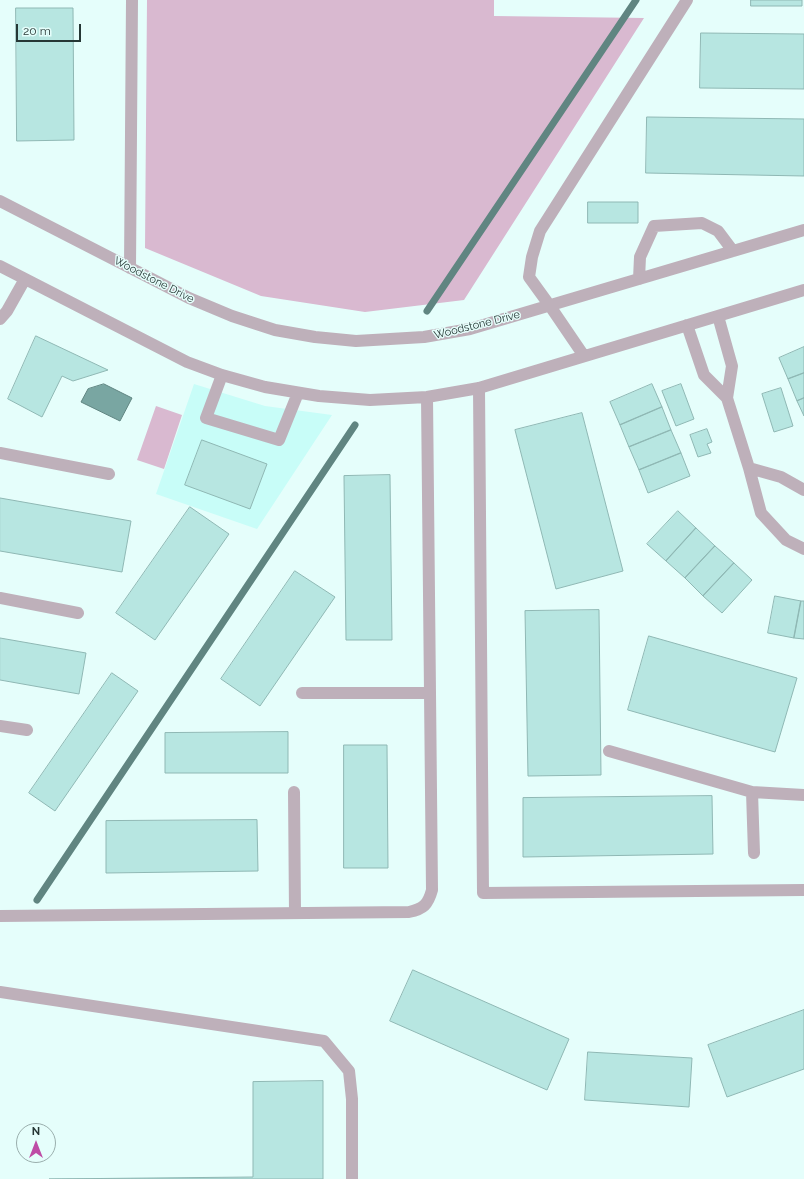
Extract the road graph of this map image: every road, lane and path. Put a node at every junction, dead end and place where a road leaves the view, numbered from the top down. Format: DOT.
graph roads {
  1 [pos="132,0"];
  2 [pos="687,0"];
  3 [pos="0,201"];
  4 [pos="804,230"];
  5 [pos="733,251"];
  6 [pos="0,266"];
  7 [pos="130,268"];
  8 [pos="24,279"];
  9 [pos="638,279"];
  10 [pos="804,290"];
  11 [pos="550,306"];
  12 [pos="718,316"];
  13 [pos="0,319"];
  14 [pos="687,325"];
  15 [pos="584,356"];
  16 [pos="222,375"];
  17 [pos="480,388"];
  18 [pos="298,393"];
  19 [pos="427,397"];
  20 [pos="727,398"];
  21 [pos="0,453"];
  22 [pos="749,468"];
  23 [pos="109,474"];
  24 [pos="804,490"];
  25 [pos="804,549"];
  26 [pos="0,598"];
  27 [pos="78,613"];
  28 [pos="302,693"];
  29 [pos="430,693"];
  30 [pos="0,726"];
  31 [pos="27,730"];
  32 [pos="609,751"];
  33 [pos="294,792"];
  34 [pos="752,792"];
  35 [pos="804,795"];
  36 [pos="754,853"];
  37 [pos="804,890"];
  38 [pos="296,913"];
  39 [pos="0,916"];
  40 [pos="0,992"];
  41 [pos="352,1179"];
  1 -- 7 [label="street"];
  2 -- 11 [label="street"];
  3 -- 7 [label="street, Woodstone Drive"];
  4 -- 5 [label="street, Woodstone Drive"];
  5 -- 9 [label="street, Woodstone Drive"];
  5 -- 9 [label="street"];
  6 -- 8 [label="street"];
  7 -- 11 [label="street, Woodstone Drive"];
  8 -- 13 [label="street"];
  8 -- 16 [label="street"];
  9 -- 11 [label="street, Woodstone Drive"];
  10 -- 12 [label="street"];
  11 -- 15 [label="street"];
  12 -- 14 [label="street"];
  12 -- 20 [label="street"];
  14 -- 15 [label="street"];
  14 -- 20 [label="street"];
  15 -- 17 [label="street"];
  16 -- 18 [label="street"];
  16 -- 18 [label="street"];
  17 -- 19 [label="street"];
  17 -- 37 [label="street"];
  18 -- 19 [label="street"];
  19 -- 29 [label="street"];
  20 -- 22 [label="street"];
  21 -- 23 [label="street"];
  22 -- 24 [label="street"];
  22 -- 25 [label="street"];
  26 -- 27 [label="street"];
  28 -- 29 [label="street"];
  29 -- 38 [label="street"];
  30 -- 31 [label="street"];
  32 -- 34 [label="street"];
  33 -- 38 [label="street"];
  34 -- 35 [label="street"];
  34 -- 36 [label="street"];
  38 -- 39 [label="street"];
  40 -- 41 [label="street"];
}
